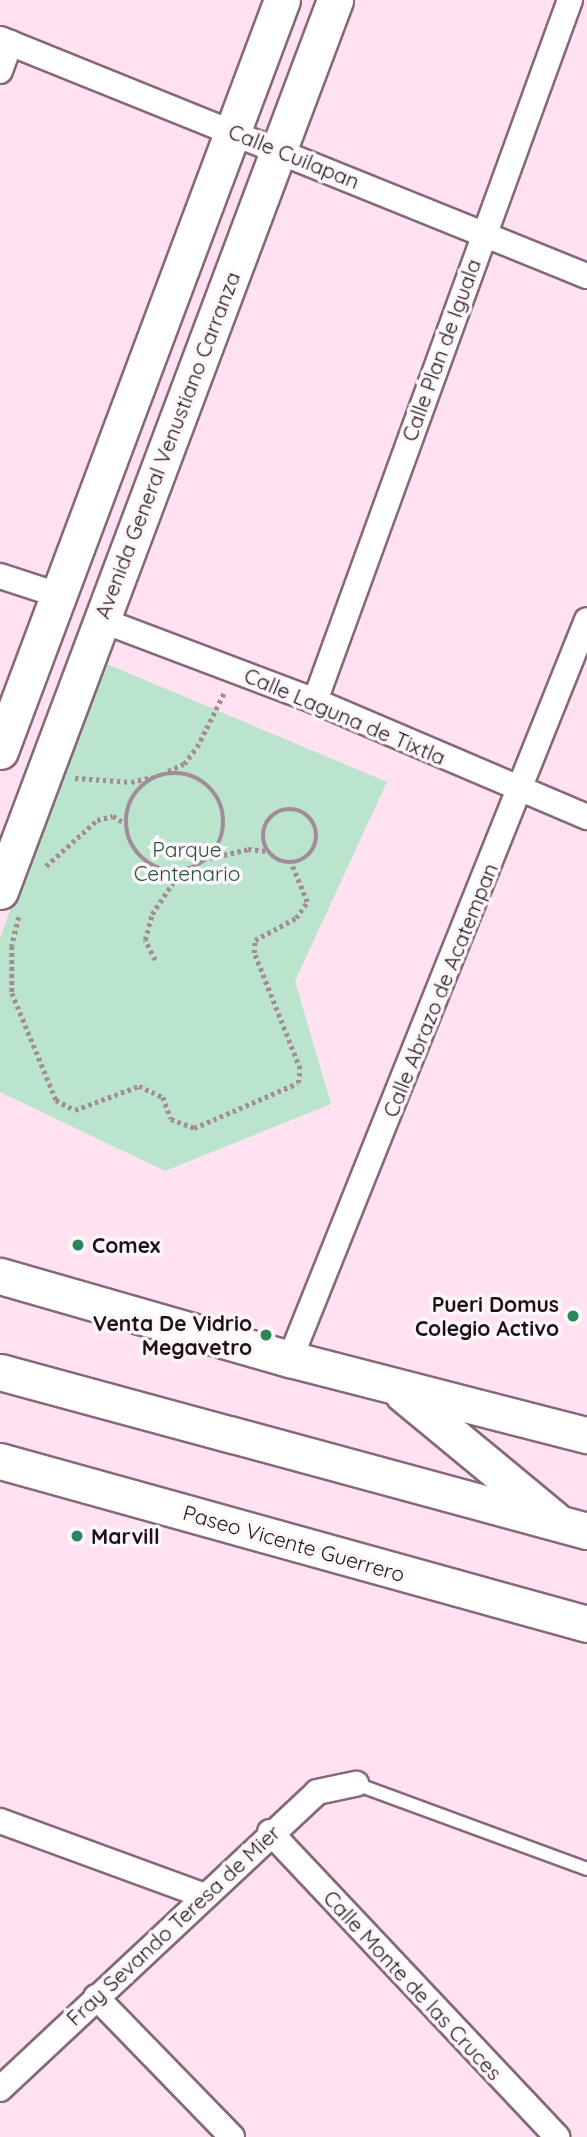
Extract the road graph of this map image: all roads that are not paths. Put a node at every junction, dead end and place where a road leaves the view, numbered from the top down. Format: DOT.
graph roads {
  1 [pos="282,0"];
  2 [pos="335,0"];
  3 [pos="570,0"];
  4 [pos="5,41"];
  5 [pos="0,71"];
  6 [pos="232,131"];
  7 [pos="278,150"];
  8 [pos="483,234"];
  9 [pos="587,276"];
  10 [pos="0,576"];
  11 [pos="58,595"];
  12 [pos="101,620"];
  13 [pos="587,620"];
  14 [pos="315,701"];
  15 [pos="0,751"];
  16 [pos="521,792"];
  17 [pos="587,817"];
  18 [pos="10,902"];
  19 [pos="0,1276"];
  20 [pos="290,1359"];
  21 [pos="0,1372"];
  22 [pos="394,1386"];
  23 [pos="587,1435"];
  24 [pos="0,1461"];
  25 [pos="575,1528"];
  26 [pos="587,1624"];
  27 [pos="356,1784"];
  28 [pos="0,1821"];
  29 [pos="270,1832"];
  30 [pos="587,1869"];
  31 [pos="202,1895"];
  32 [pos="96,1997"];
  33 [pos="0,2089"];
  34 [pos="232,2137"];
  35 [pos="556,2137"];
  1 -- 6 [label="main road"];
  2 -- 7 [label="main road, Avenida General Venustiano Carranza"];
  3 -- 8 [label="street, Calle Plan de Iguala"];
  4 -- 5 [label="street"];
  4 -- 6 [label="street, Calle Cuilapan"];
  6 -- 7 [label="street, Calle Cuilapan"];
  6 -- 11 [label="main road"];
  7 -- 8 [label="street, Calle Cuilapan"];
  7 -- 12 [label="main road, Avenida General Venustiano Carranza"];
  8 -- 9 [label="street, Calle Cuilapan"];
  8 -- 14 [label="street, Calle Plan de Iguala"];
  10 -- 11 [label="street"];
  11 -- 15 [label="main road"];
  12 -- 14 [label="street, Calle Laguna de Tixtla"];
  12 -- 18 [label="main road, Avenida General Venustiano Carranza"];
  13 -- 16 [label="street, Calle Abrazo de Acatempan"];
  14 -- 16 [label="street, Calle Laguna de Tixtla"];
  16 -- 17 [label="street, Calle Laguna de Tixtla"];
  16 -- 20 [label="street, Calle Abrazo de Acatempan"];
  19 -- 20 [label="main road"];
  20 -- 22 [label="main road"];
  21 -- 25 [label="main road"];
  22 -- 23 [label="main road"];
  22 -- 25 [label="main road"];
  24 -- 26 [label="main road, Paseo Vicente Guerrero"];
  27 -- 29 [label="street, Fray Sevando Teresa de Mier"];
  27 -- 30 [label="lane"];
  28 -- 31 [label="street"];
  29 -- 31 [label="street, Fray Sevando Teresa de Mier"];
  29 -- 35 [label="street, Calle Monte de las Cruces"];
  31 -- 32 [label="street, Fray Sevando Teresa de Mier"];
  32 -- 33 [label="street, Fray Sevando Teresa de Mier"];
  32 -- 34 [label="street"];
}
